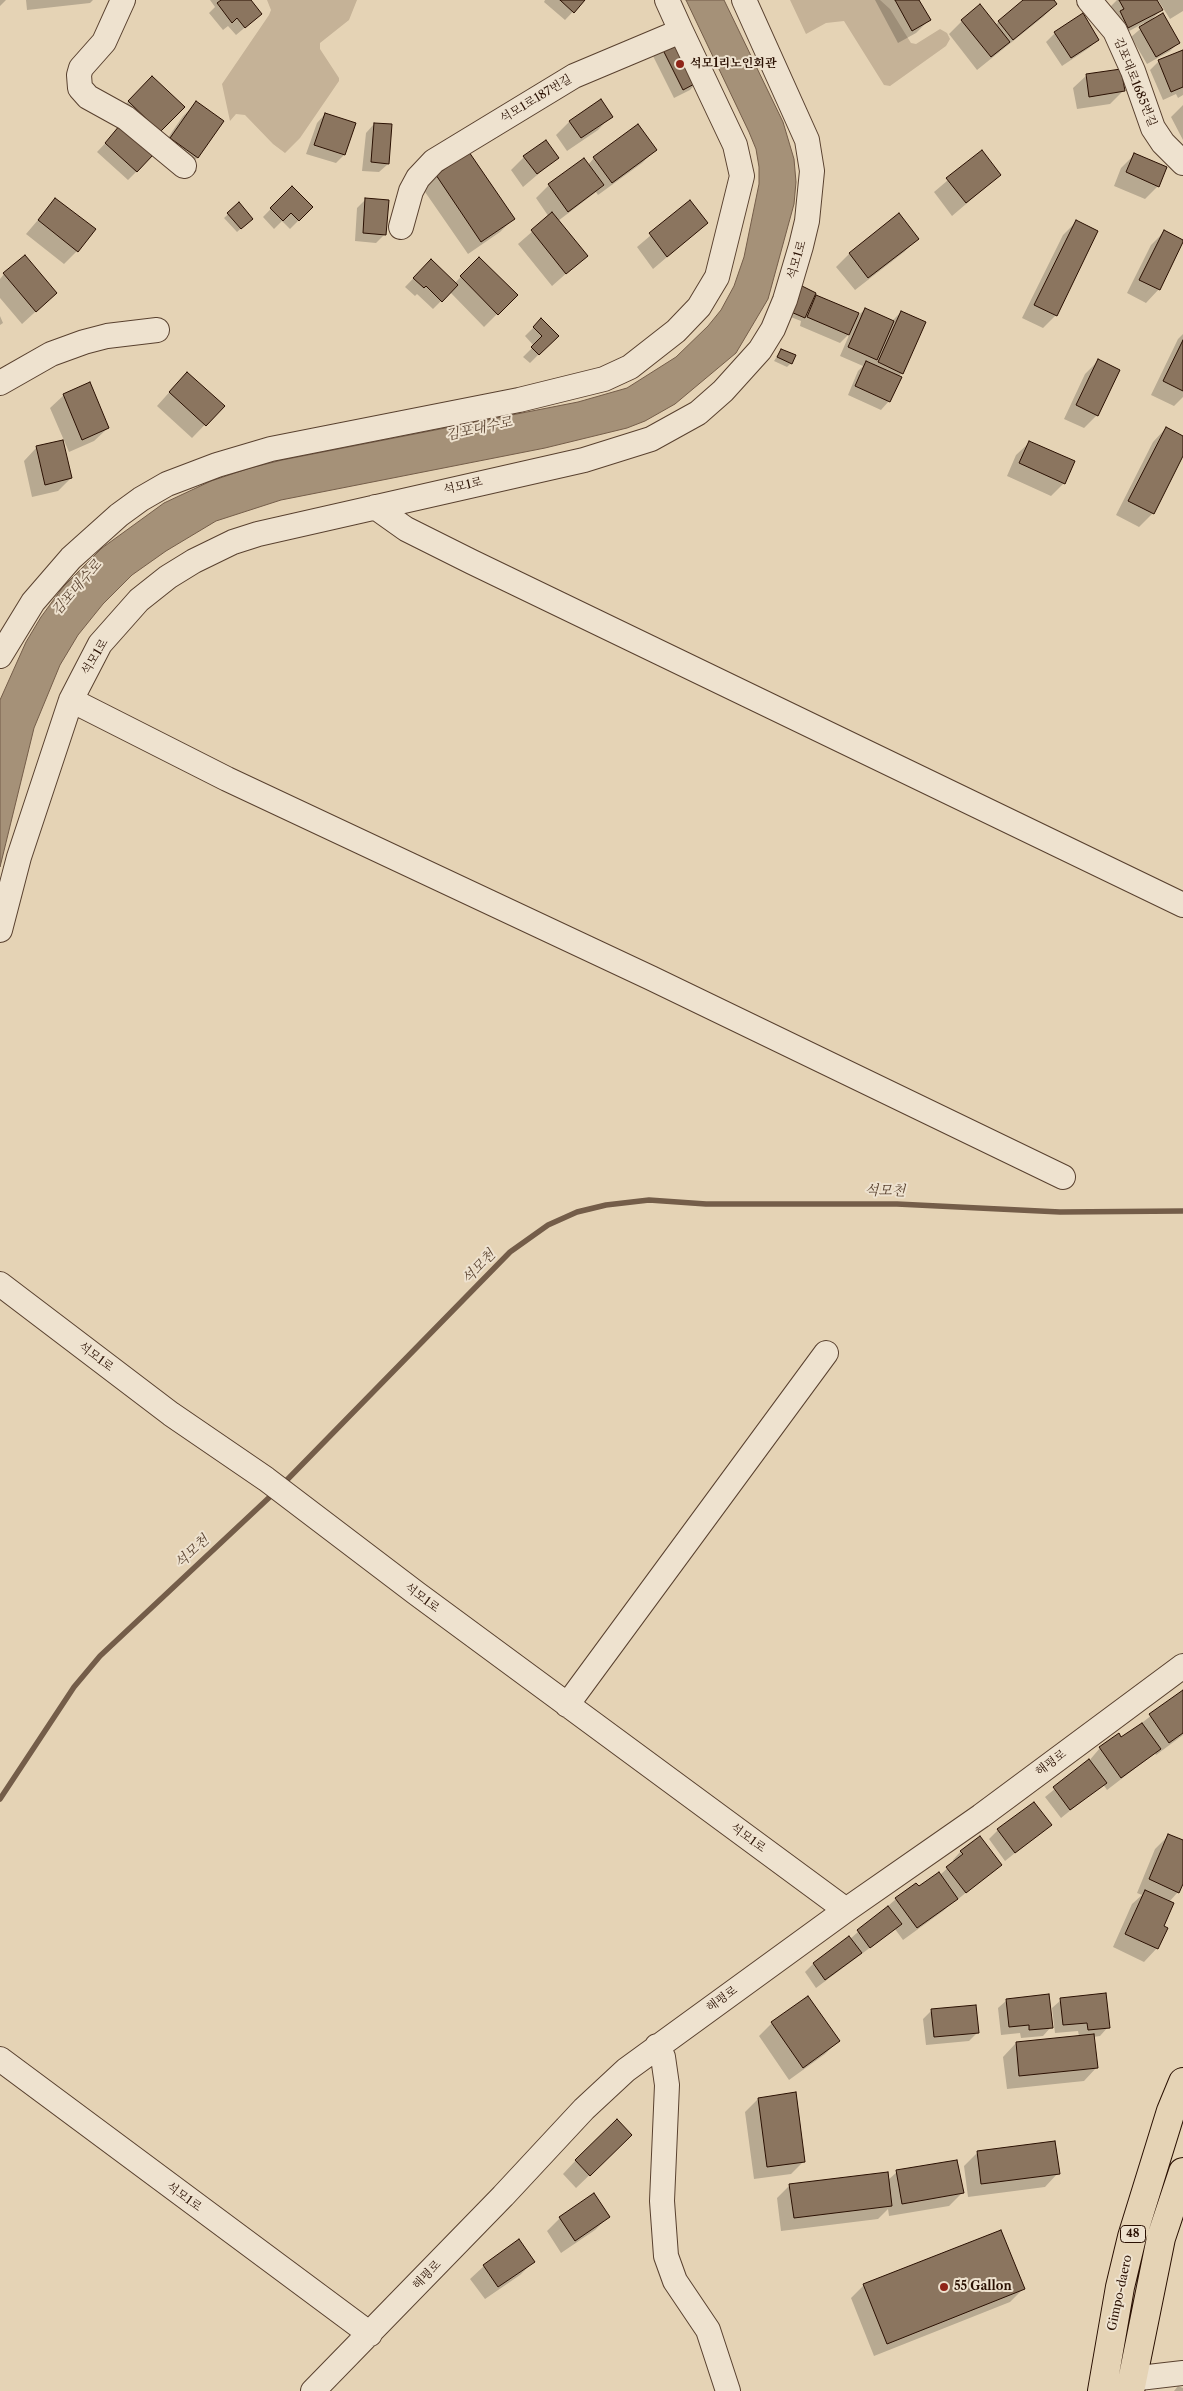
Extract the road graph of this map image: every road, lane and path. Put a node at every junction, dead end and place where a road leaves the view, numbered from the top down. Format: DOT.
graph roads {
  1 [pos="123,0"];
  2 [pos="667,0"];
  3 [pos="744,0"];
  4 [pos="1089,0"];
  5 [pos="681,31"];
  6 [pos="1183,164"];
  7 [pos="184,166"];
  8 [pos="401,227"];
  9 [pos="157,330"];
  10 [pos="0,383"];
  11 [pos="375,507"];
  12 [pos="0,656"];
  13 [pos="71,700"];
  14 [pos="1183,905"];
  15 [pos="0,930"];
  16 [pos="1063,1178"];
  17 [pos="0,1284"];
  18 [pos="826,1353"];
  19 [pos="1183,1666"];
  20 [pos="567,1705"];
  21 [pos="846,1910"];
  22 [pos="657,2046"];
  23 [pos="0,2059"];
  24 [pos="1183,2082"];
  25 [pos="1183,2172"];
  26 [pos="370,2334"];
  27 [pos="1183,2373"];
  28 [pos="1130,2385"];
  29 [pos="313,2391"];
  30 [pos="728,2391"];
  31 [pos="1102,2391"];
  1 -- 7 [label="lane"];
  2 -- 5 [label="lane"];
  3 -- 11 [label="lane, 석모1로"];
  4 -- 6 [label="lane, 김포대로1685번길"];
  5 -- 8 [label="lane, 석모1로187번길"];
  5 -- 12 [label="lane"];
  9 -- 10 [label="lane"];
  11 -- 13 [label="lane, 석모1로"];
  11 -- 14 [label="lane"];
  13 -- 15 [label="lane, 석모1로"];
  13 -- 16 [label="lane"];
  17 -- 20 [label="lane, 석모1로"];
  18 -- 20 [label="lane"];
  19 -- 21 [label="lane, 해평로"];
  20 -- 21 [label="lane, 석모1로"];
  21 -- 22 [label="lane, 해평로"];
  22 -- 26 [label="lane, 해평로"];
  22 -- 30 [label="lane"];
  23 -- 26 [label="lane, 석모1로"];
  24 -- 31 [label="main road, Gimpo-daero / 48"];
  25 -- 28 [label="main road, 48"];
  26 -- 29 [label="lane, 해평로"];
  27 -- 28 [label="lane"];
}
